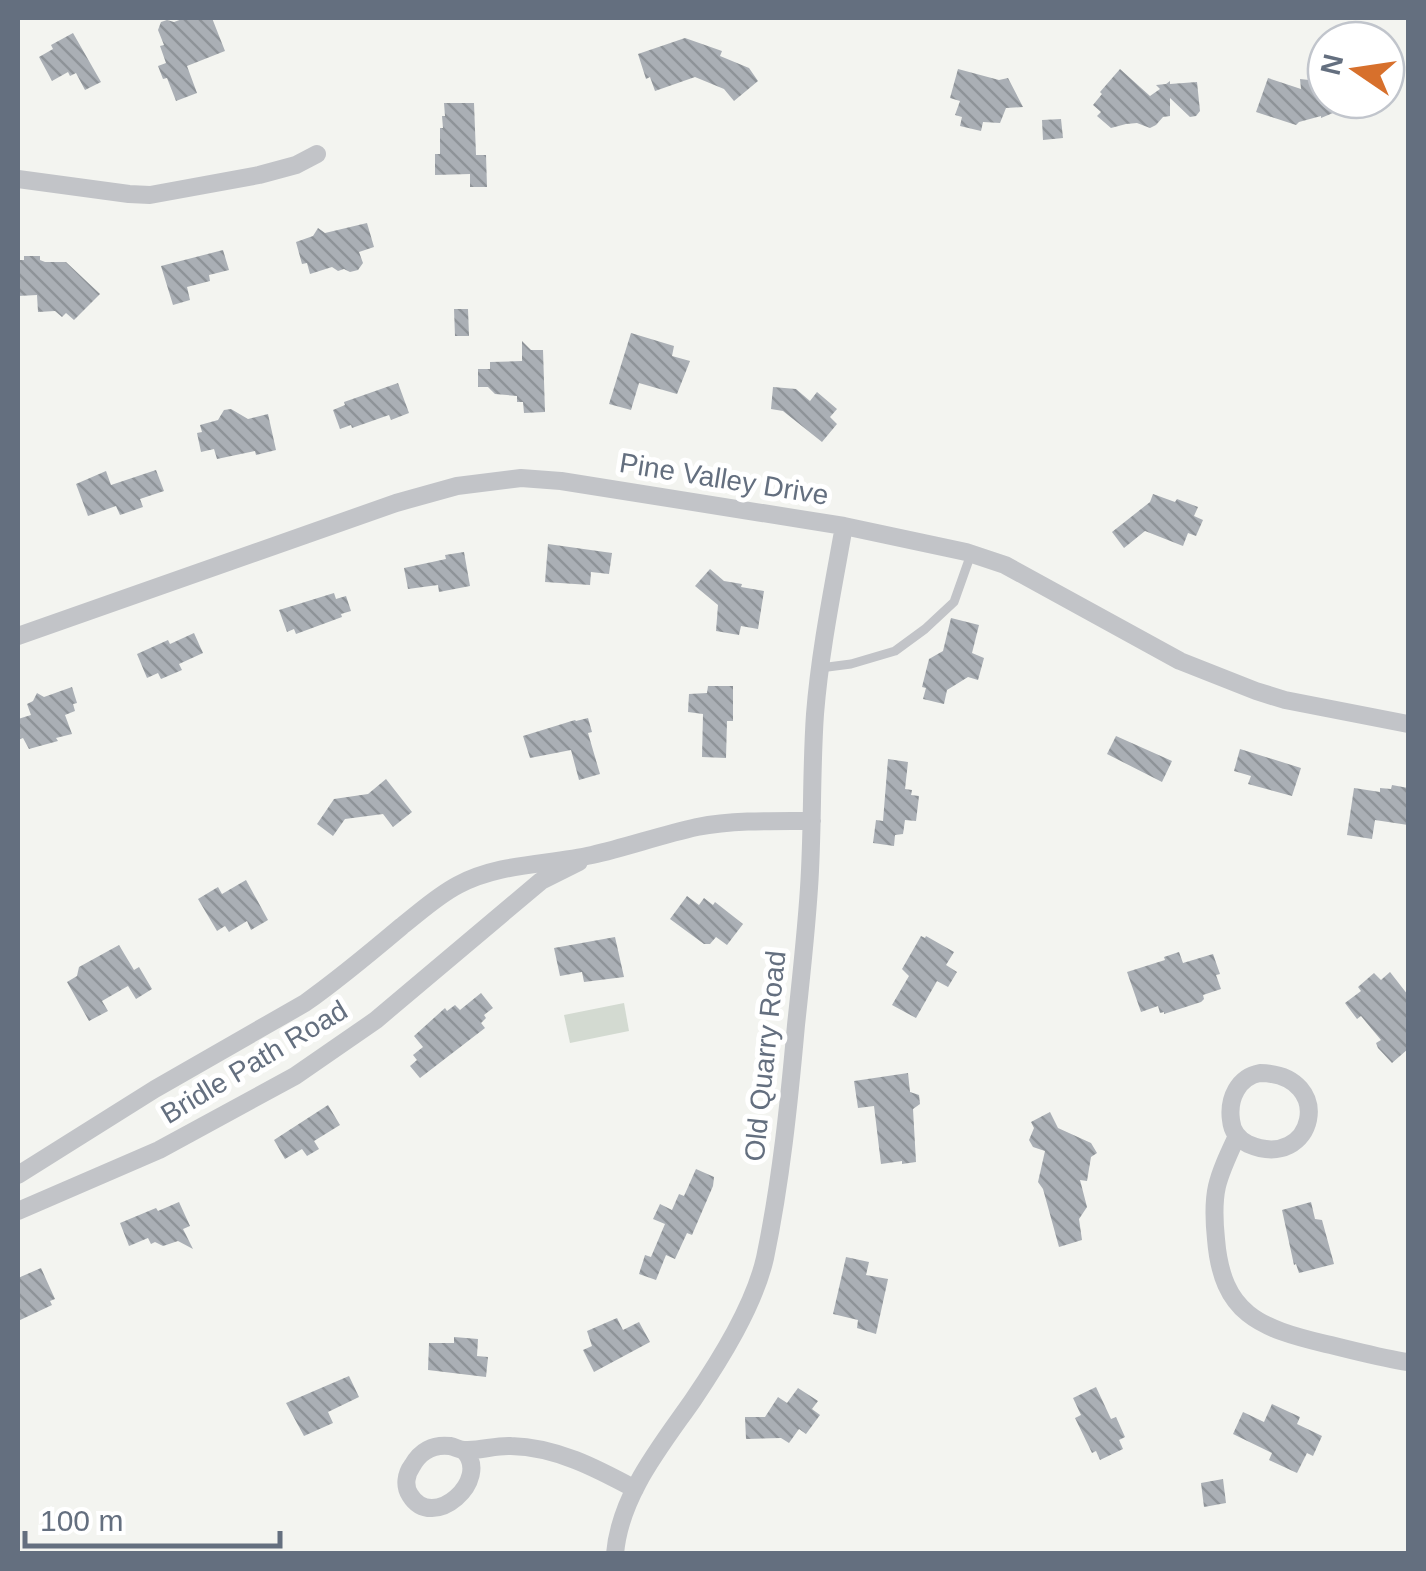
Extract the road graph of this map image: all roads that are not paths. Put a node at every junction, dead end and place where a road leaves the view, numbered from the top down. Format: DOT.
graph roads {
  1 [pos="318,154"];
  2 [pos="18,179"];
  3 [pos="844,526"];
  4 [pos="970,554"];
  5 [pos="18,636"];
  6 [pos="820,668"];
  7 [pos="1408,724"];
  8 [pos="812,821"];
  9 [pos="593,855"];
  10 [pos="1237,1136"];
  11 [pos="18,1174"];
  12 [pos="18,1212"];
  13 [pos="1408,1362"];
  14 [pos="464,1450"];
  15 [pos="635,1489"];
  16 [pos="615,1554"];
  1 -- 2 [label="street"];
  3 -- 4 [label="street, Pine Valley Drive"];
  3 -- 5 [label="street, Pine Valley Drive"];
  3 -- 6 [label="street, Old Quarry Road"];
  4 -- 6 [label="lane"];
  4 -- 7 [label="street, Pine Valley Drive"];
  6 -- 8 [label="street, Old Quarry Road"];
  8 -- 9 [label="street, Bridle Path Road"];
  8 -- 15 [label="street, Old Quarry Road"];
  9 -- 11 [label="street, Bridle Path Road"];
  9 -- 12 [label="street, Bridle Path Road"];
  10 -- 10 [label="street"];
  10 -- 13 [label="street"];
  14 -- 15 [label="street"];
  15 -- 16 [label="street, Old Quarry Road"];
}
